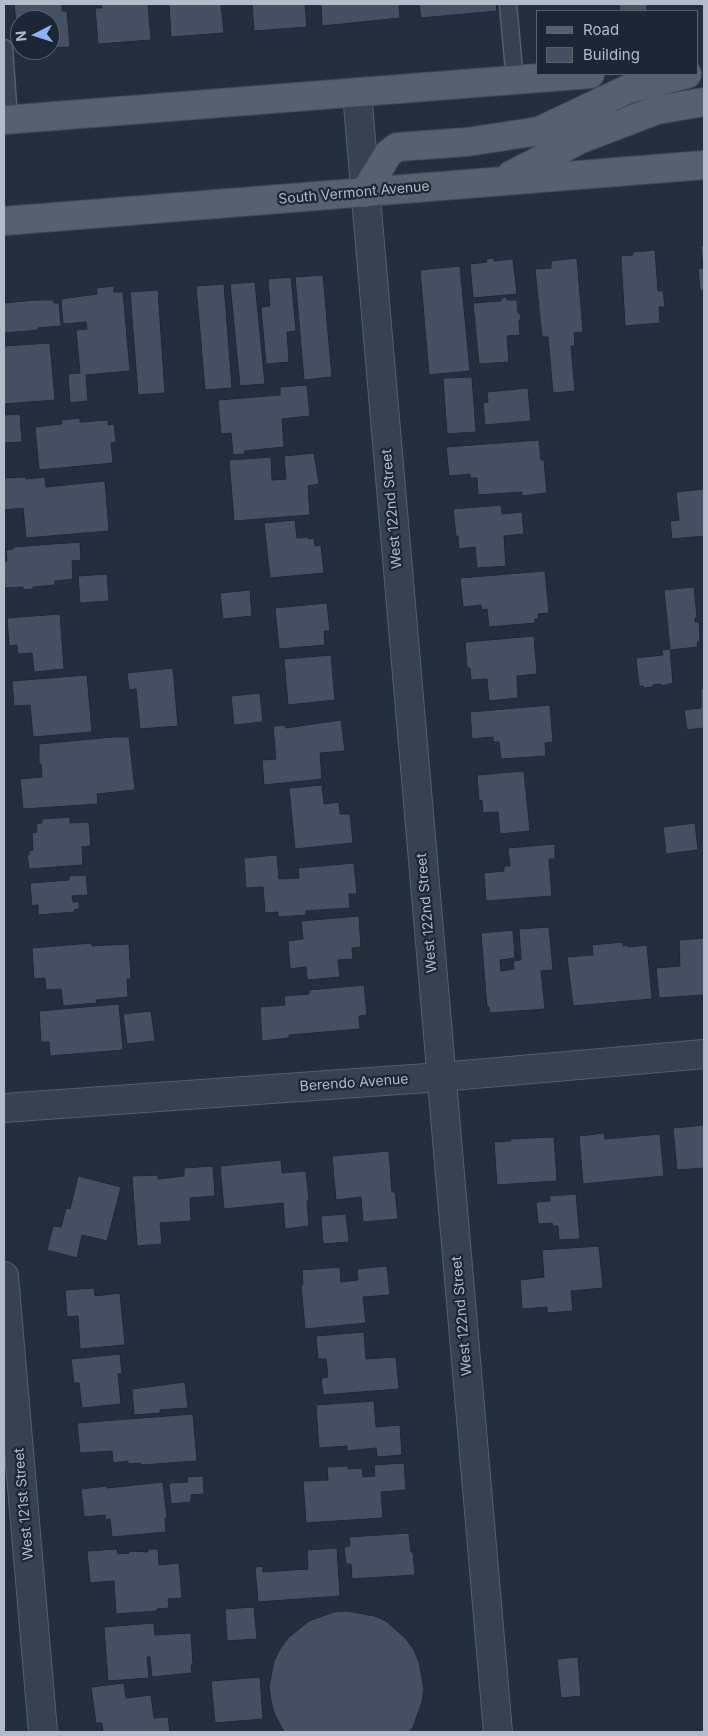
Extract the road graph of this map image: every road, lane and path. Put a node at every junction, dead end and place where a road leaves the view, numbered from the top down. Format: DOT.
graph roads {
  1 [pos="508,4"];
  2 [pos="4,48"];
  3 [pos="579,75"];
  4 [pos="683,75"];
  5 [pos="514,81"];
  6 [pos="357,93"];
  7 [pos="704,102"];
  8 [pos="6,120"];
  9 [pos="704,165"];
  10 [pos="500,180"];
  11 [pos="364,193"];
  12 [pos="4,221"];
  13 [pos="704,1054"];
  14 [pos="441,1077"];
  15 [pos="4,1108"];
  16 [pos="4,1276"];
  17 [pos="43,1732"];
  18 [pos="498,1732"];
  1 -- 5 [label="lane"];
  2 -- 8 [label="lane"];
  3 -- 5 [label="main road"];
  4 -- 11 [label="main road"];
  5 -- 6 [label="main road"];
  6 -- 8 [label="main road"];
  6 -- 11 [label="street, West 122nd Street"];
  7 -- 10 [label="main road"];
  9 -- 10 [label="main road, South Vermont Avenue"];
  10 -- 11 [label="main road, South Vermont Avenue"];
  11 -- 12 [label="main road, South Vermont Avenue"];
  11 -- 14 [label="street, West 122nd Street"];
  13 -- 14 [label="street, Berendo Avenue"];
  14 -- 15 [label="street, Berendo Avenue"];
  14 -- 18 [label="street, West 122nd Street"];
  16 -- 17 [label="street, West 121st Street"];
}
